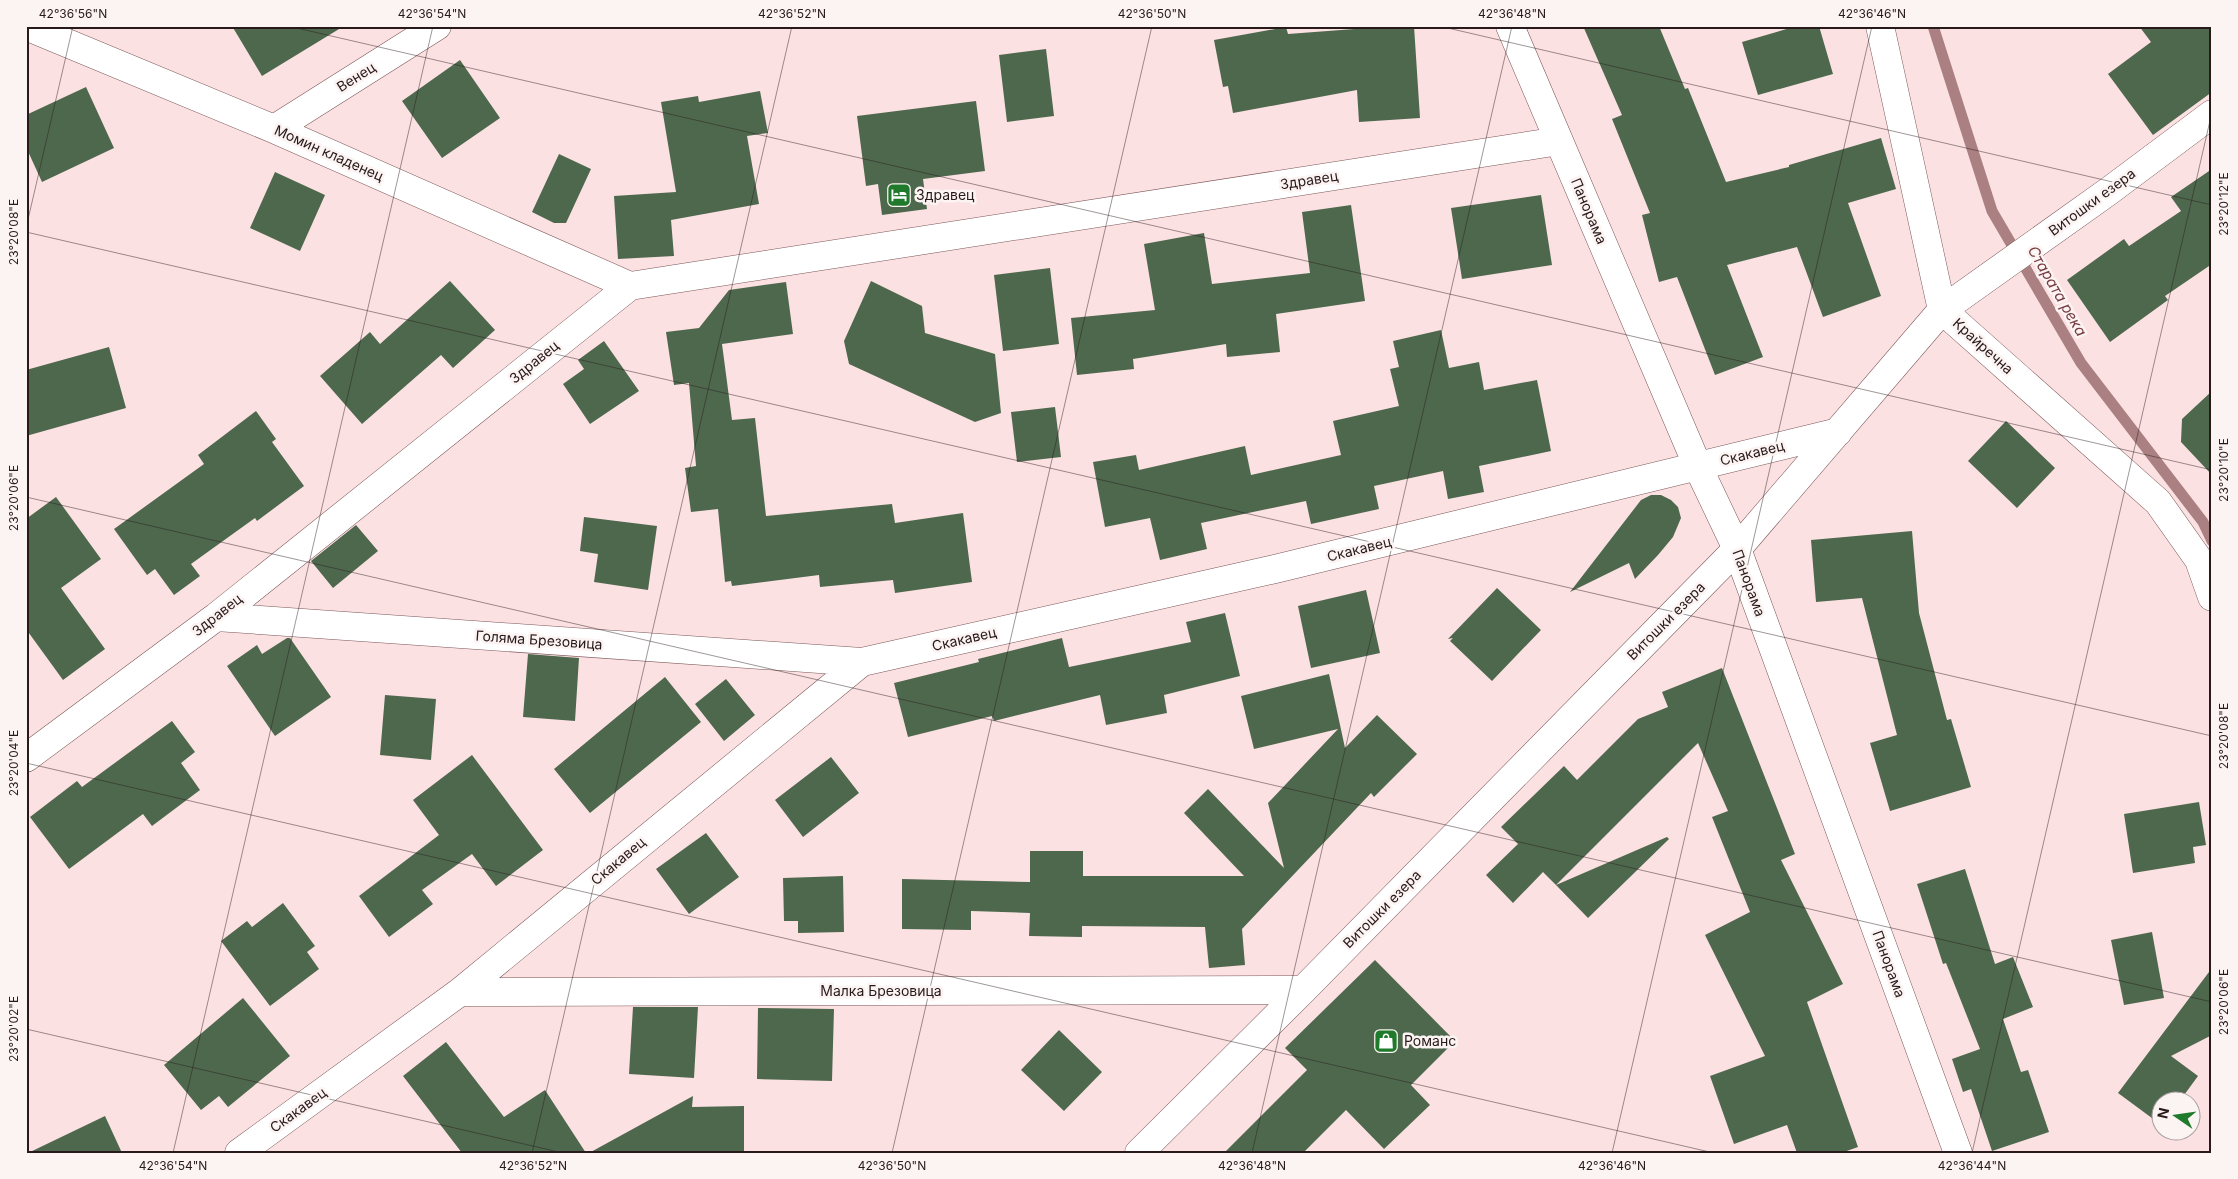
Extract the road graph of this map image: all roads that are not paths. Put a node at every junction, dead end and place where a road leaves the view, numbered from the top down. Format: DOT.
graph roads {
  1 [pos="26,26"];
  2 [pos="437,26"];
  3 [pos="1510,26"];
  4 [pos="1880,26"];
  5 [pos="2212,114"];
  6 [pos="274,129"];
  7 [pos="1560,141"];
  8 [pos="630,286"];
  9 [pos="1942,310"];
  10 [pos="1838,432"];
  11 [pos="1698,467"];
  12 [pos="1737,549"];
  13 [pos="2212,597"];
  14 [pos="216,617"];
  15 [pos="862,662"];
  16 [pos="26,758"];
  17 [pos="1303,990"];
  18 [pos="460,992"];
  19 [pos="239,1153"];
  20 [pos="1139,1153"];
  21 [pos="1958,1153"];
  1 -- 6 [label="street, Момин кладенец"];
  2 -- 6 [label="street, Венец"];
  3 -- 7 [label="street, Панорама"];
  4 -- 9 [label="street, Крайречна"];
  5 -- 9 [label="street, Витошки езера"];
  6 -- 8 [label="street, Момин кладенец"];
  7 -- 8 [label="street, Здравец"];
  7 -- 11 [label="street, Панорама"];
  8 -- 14 [label="street, Здравец"];
  9 -- 10 [label="street, Витошки езера"];
  9 -- 13 [label="street, Крайречна"];
  10 -- 11 [label="street, Скакавец"];
  10 -- 12 [label="street, Витошки езера"];
  11 -- 12 [label="street, Панорама"];
  11 -- 15 [label="street, Скакавец"];
  12 -- 17 [label="street, Витошки езера"];
  12 -- 21 [label="street, Панорама"];
  14 -- 15 [label="street, Голяма Брезовица"];
  14 -- 16 [label="street, Здравец"];
  15 -- 18 [label="street, Скакавец"];
  17 -- 18 [label="street, Малка Брезовица"];
  17 -- 20 [label="street, Витошки езера"];
  18 -- 19 [label="street, Скакавец"];
}
